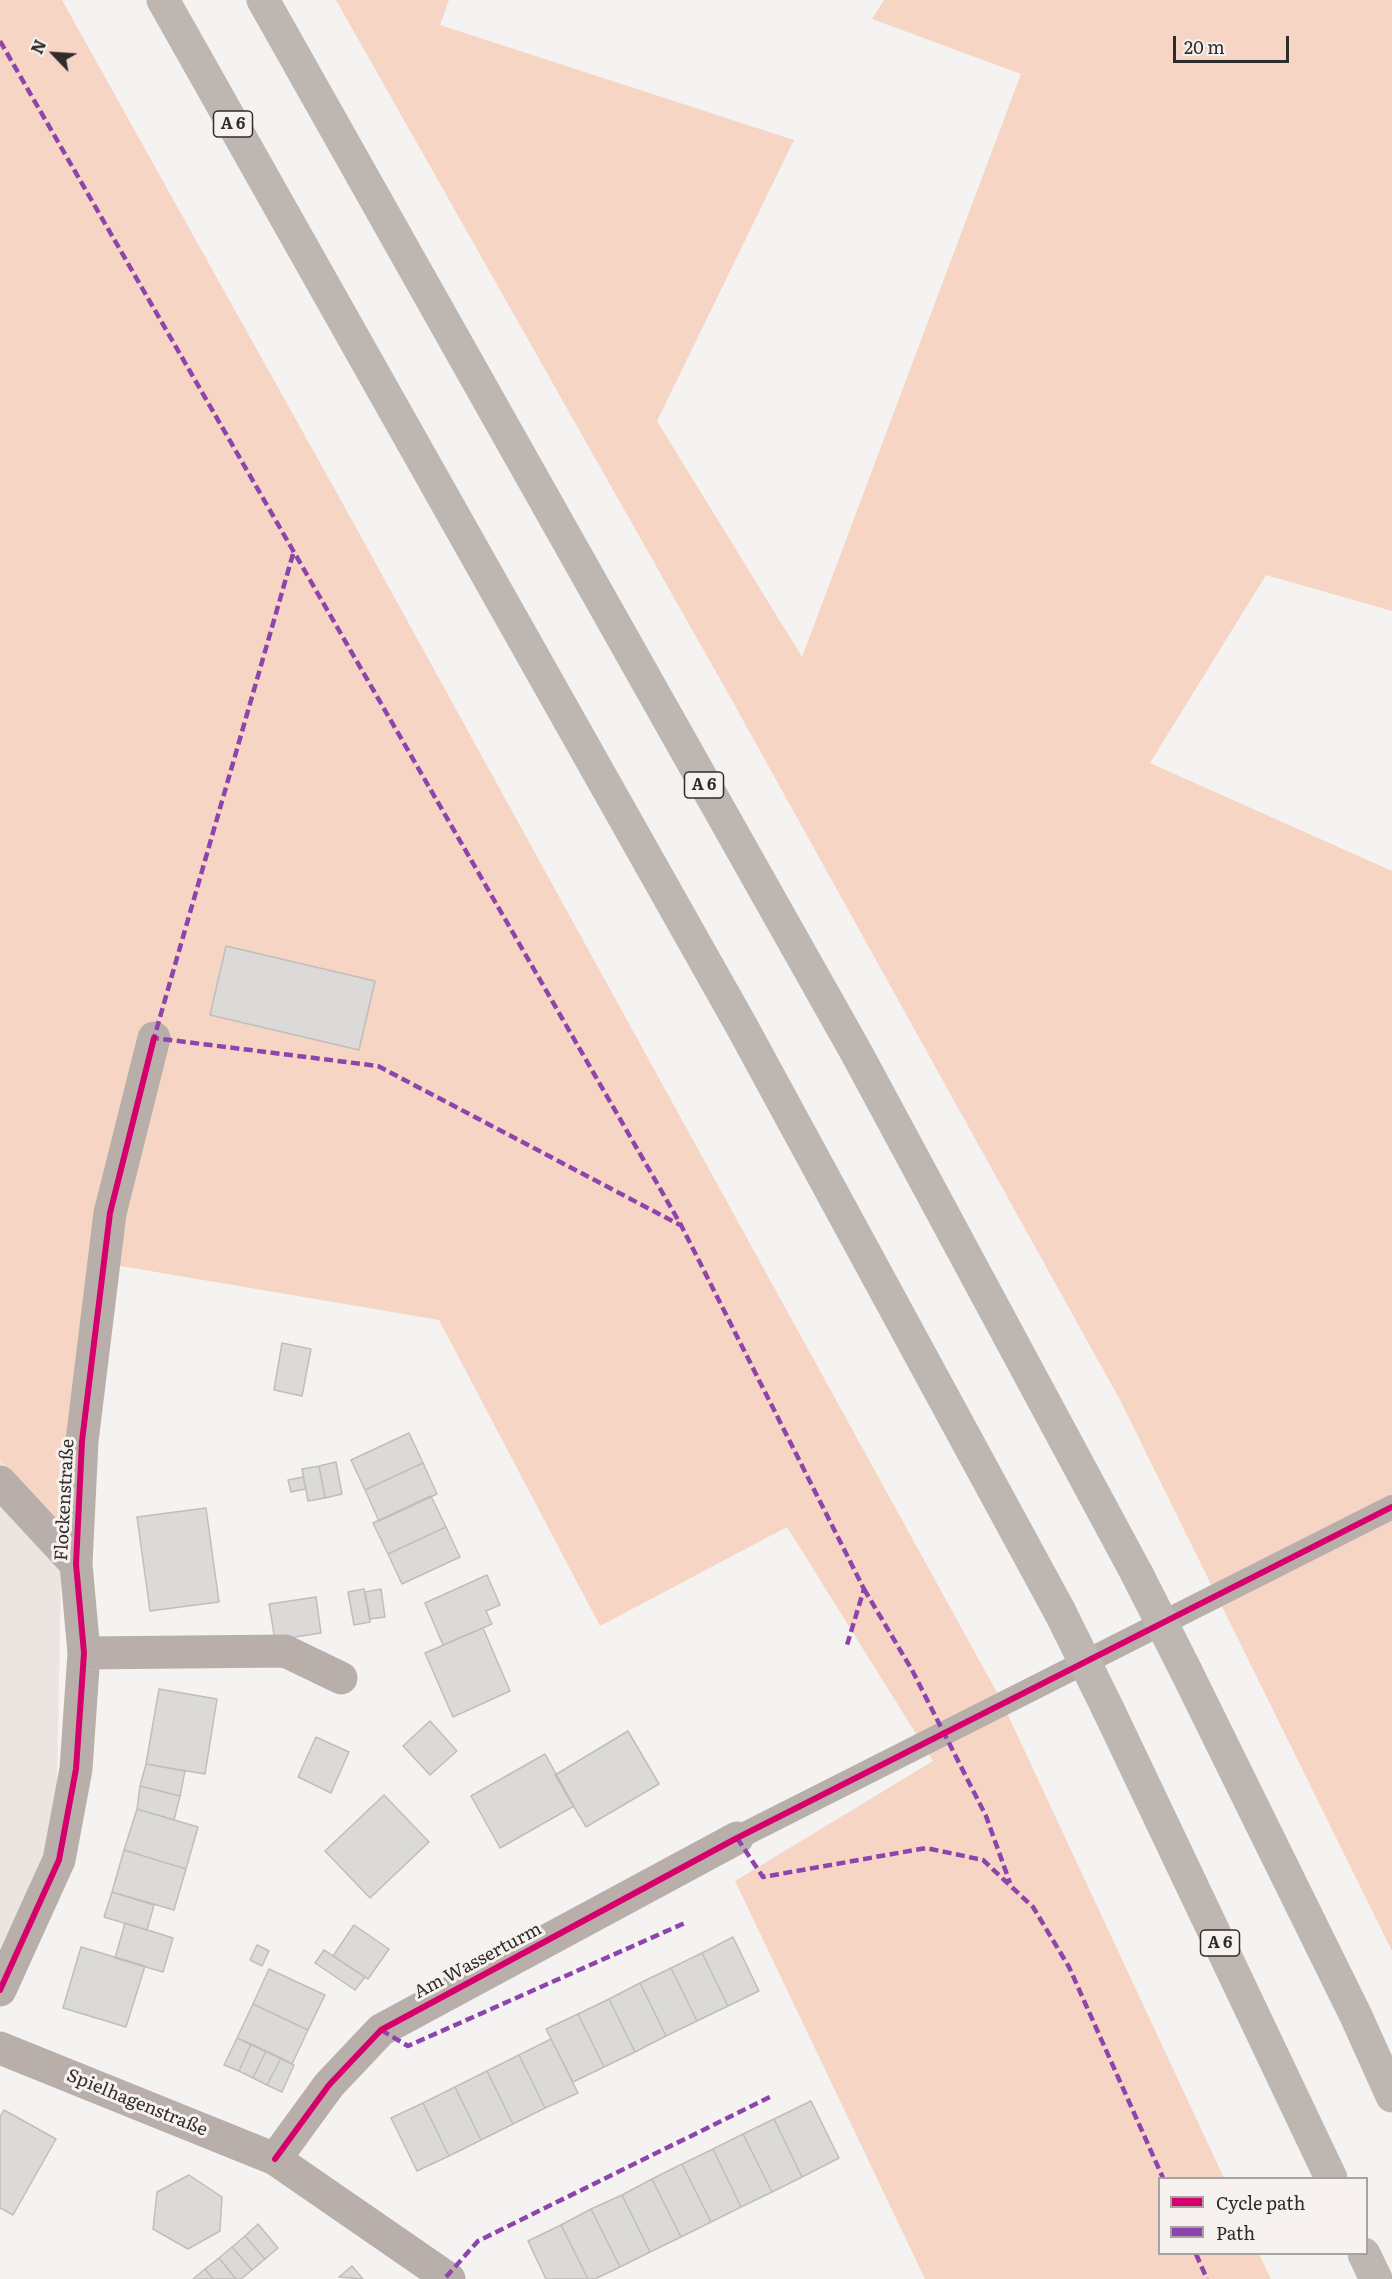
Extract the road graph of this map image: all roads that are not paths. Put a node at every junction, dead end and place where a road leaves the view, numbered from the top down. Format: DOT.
graph roads {
  1 [pos="163,0"];
  2 [pos="262,0"];
  3 [pos="154,1038"];
  4 [pos="0,1482"];
  5 [pos="1392,1507"];
  6 [pos="76,1564"];
  7 [pos="84,1653"];
  8 [pos="341,1678"];
  9 [pos="737,1838"];
  10 [pos="0,1990"];
  11 [pos="0,2048"];
  12 [pos="1392,2096"];
  13 [pos="275,2159"];
  14 [pos="1331,2177"];
  15 [pos="1365,2255"];
  16 [pos="449,2279"];
  17 [pos="1376,2279"];
  1 -- 14 [label="highway, A 6, bridge"];
  2 -- 12 [label="highway, A 6, bridge"];
  3 -- 6 [label="street, Flockenstraße"];
  4 -- 6 [label="street"];
  5 -- 9 [label="lane"];
  6 -- 7 [label="street, Flockenstraße"];
  7 -- 8 [label="street"];
  7 -- 10 [label="street, Flockenstraße"];
  9 -- 13 [label="street, Am Wasserturm"];
  11 -- 13 [label="street, Spielhagenstraße"];
  13 -- 16 [label="street"];
  15 -- 17 [label="highway"];
}
